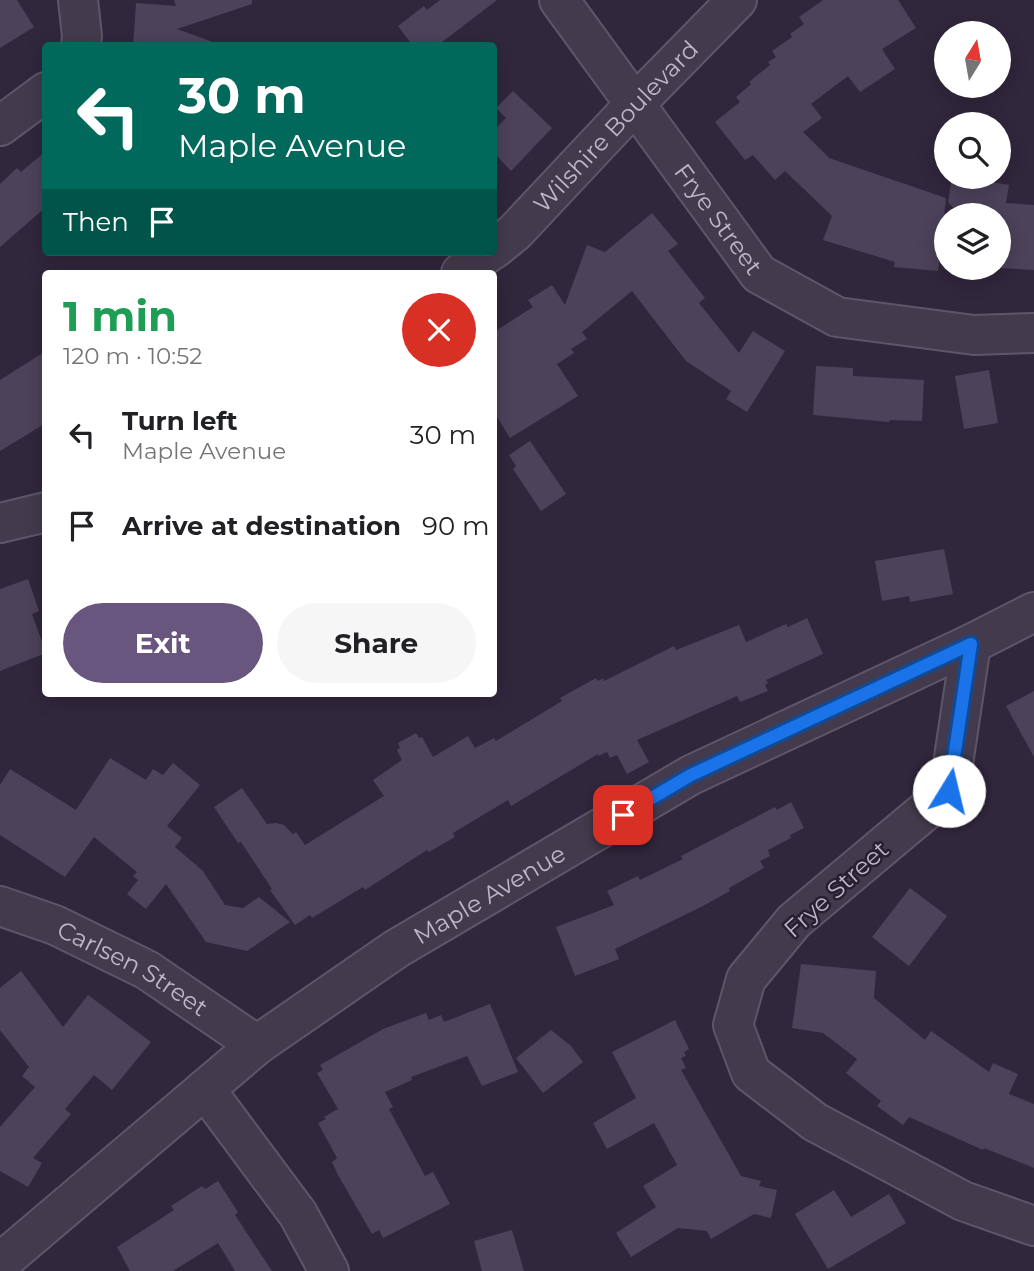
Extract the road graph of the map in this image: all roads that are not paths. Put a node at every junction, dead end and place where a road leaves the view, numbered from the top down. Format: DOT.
graph roads {
  1 [pos="559,0"];
  2 [pos="737,0"];
  3 [pos="42,95"];
  4 [pos="636,103"];
  5 [pos="0,126"];
  6 [pos="497,246"];
  7 [pos="483,256"];
  8 [pos="465,270"];
  9 [pos="1034,333"];
  10 [pos="42,513"];
  11 [pos="0,523"];
  12 [pos="1034,612"];
  13 [pos="971,644"];
  14 [pos="0,906"];
  15 [pos="257,1045"];
  16 [pos="205,1089"];
  17 [pos="1034,1226"];
  18 [pos="0,1263"];
  19 [pos="329,1271"];
  1 -- 4 [label="street, Frye Street"];
  2 -- 4 [label="street, Wilshire Boulevard"];
  3 -- 5 [label="street"];
  4 -- 6 [label="street, Wilshire Boulevard"];
  4 -- 9 [label="street, Frye Street"];
  7 -- 8 [label="street, Wilshire Boulevard"];
  10 -- 11 [label="street"];
  12 -- 13 [label="street, Maple Avenue"];
  13 -- 15 [label="street, Maple Avenue"];
  13 -- 17 [label="street, Frye Street"];
  14 -- 15 [label="street, Carlsen Street"];
  15 -- 16 [label="street, Maple Avenue"];
  16 -- 18 [label="street, Maple Avenue"];
  16 -- 19 [label="street"];
}
